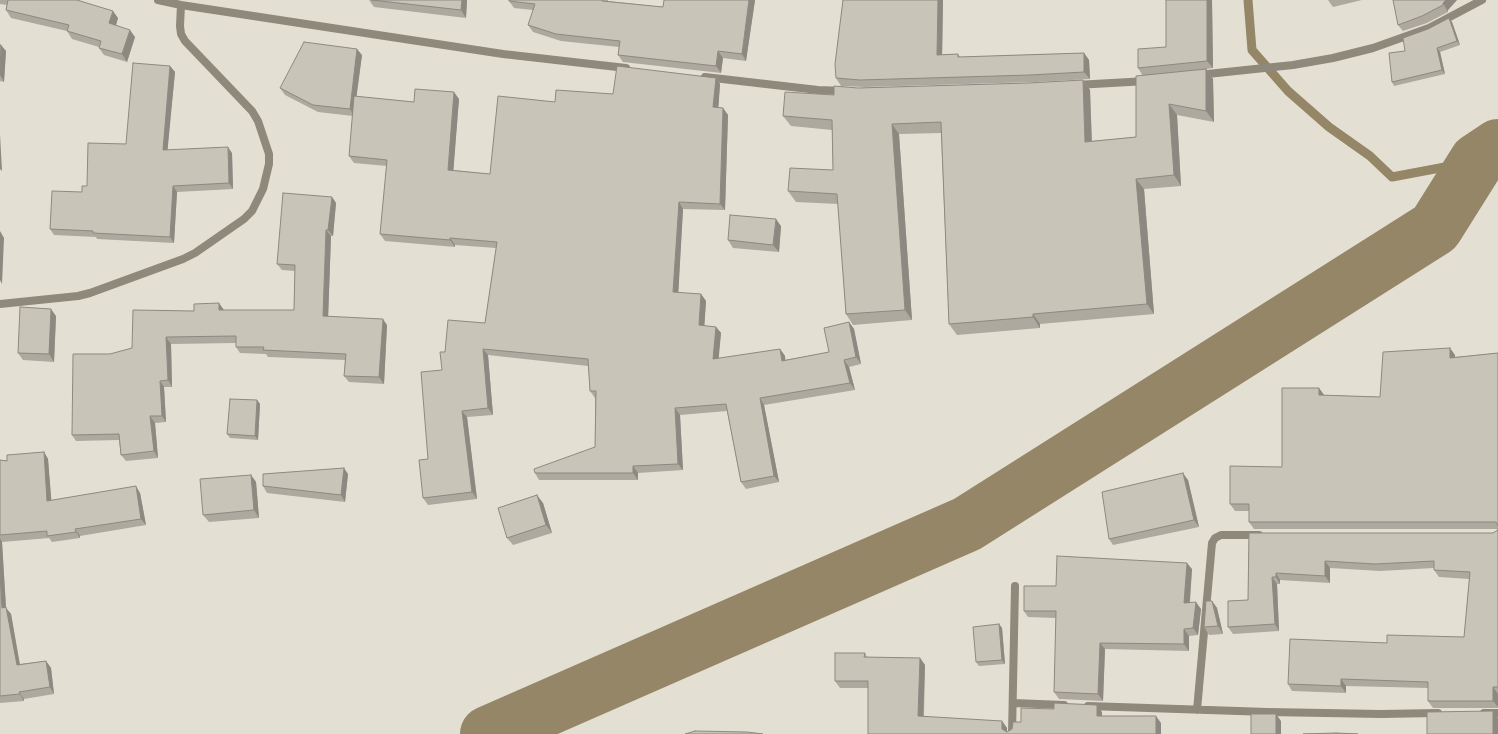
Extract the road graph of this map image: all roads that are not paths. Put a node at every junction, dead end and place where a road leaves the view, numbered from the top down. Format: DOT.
graph roads {
  1 [pos="158,0"];
  2 [pos="1482,0"];
  3 [pos="181,5"];
  4 [pos="637,69"];
  5 [pos="700,76"];
  6 [pos="1192,76"];
  7 [pos="1153,80"];
  8 [pos="1066,86"];
  9 [pos="857,92"];
  10 [pos="0,304"];
  11 [pos="1268,535"];
  12 [pos="1015,586"];
  13 [pos="1013,703"];
  14 [pos="1197,710"];
  15 [pos="1443,713"];
  16 [pos="1475,713"];
  17 [pos="1498,713"];
  18 [pos="1012,734"];
  1 -- 3 [label="street"];
  2 -- 6 [label="street"];
  3 -- 4 [label="street"];
  3 -- 10 [label="street"];
  5 -- 9 [label="street"];
  7 -- 8 [label="street"];
  11 -- 14 [label="street"];
  12 -- 13 [label="street"];
  13 -- 14 [label="street"];
  13 -- 18 [label="street"];
  14 -- 15 [label="street"];
  16 -- 17 [label="street"];
}
